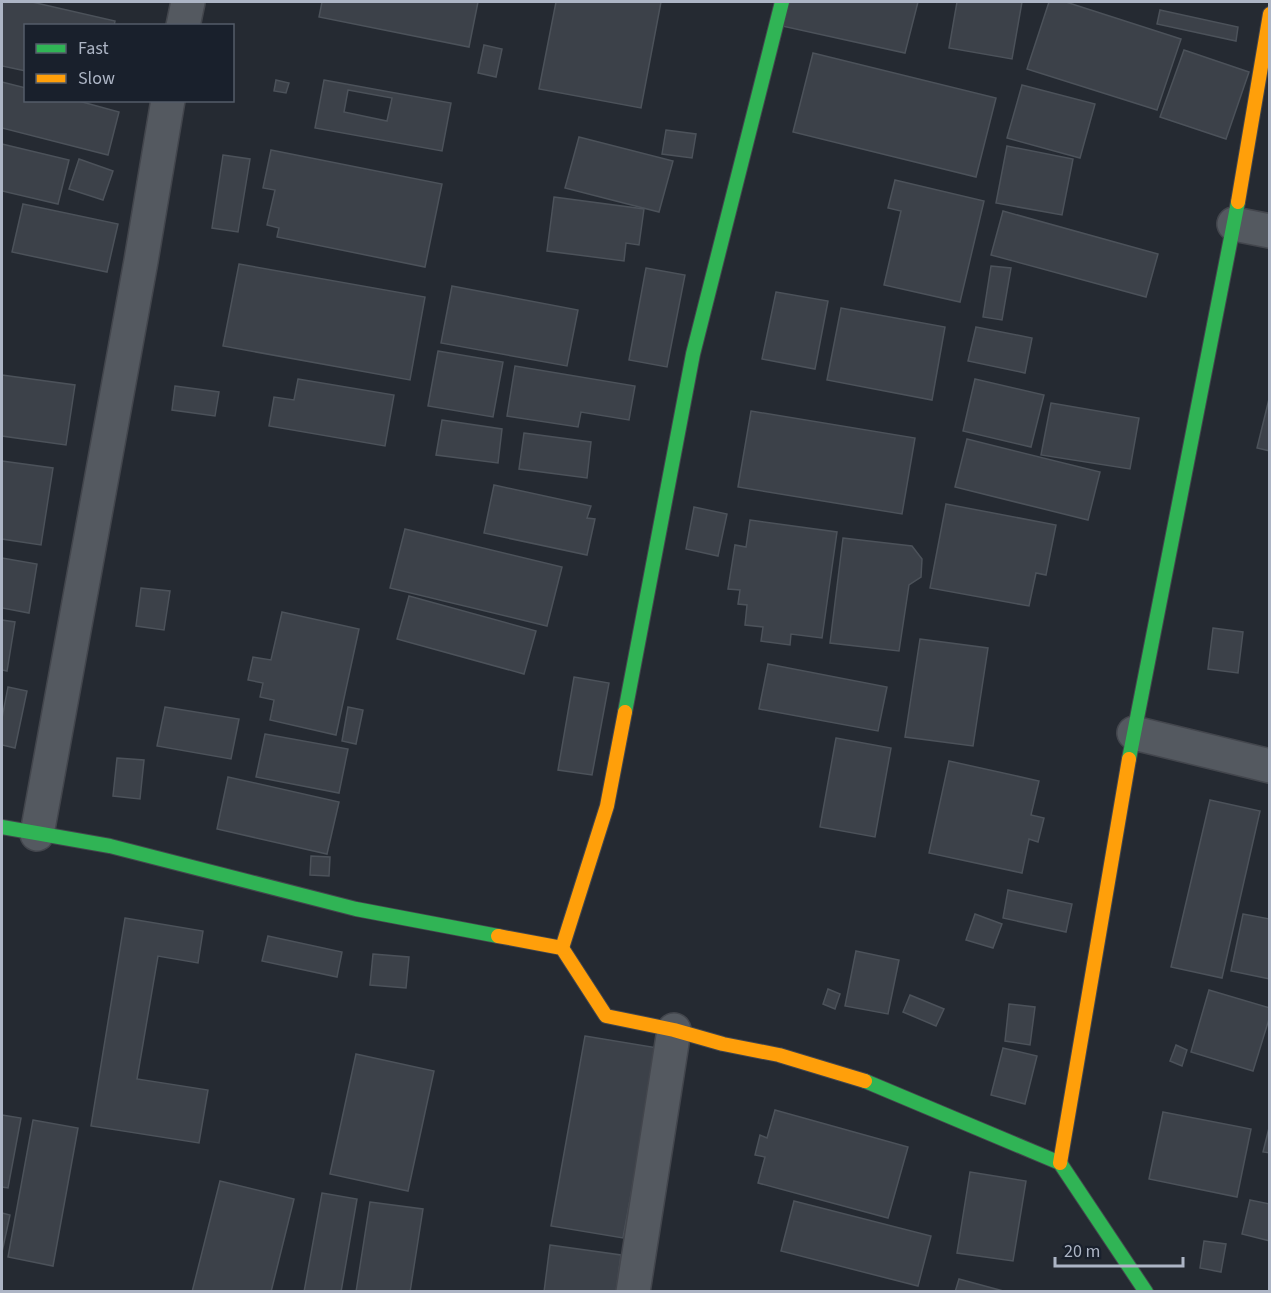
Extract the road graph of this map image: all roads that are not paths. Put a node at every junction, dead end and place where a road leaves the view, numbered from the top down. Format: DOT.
graph roads {
  1 [pos="188,2"];
  2 [pos="782,2"];
  3 [pos="1269,14"];
  4 [pos="183,24"];
  5 [pos="168,102"];
  6 [pos="1234,224"];
  7 [pos="1269,231"];
  8 [pos="1134,733"];
  9 [pos="1269,766"];
  10 [pos="2,827"];
  11 [pos="37,834"];
  12 [pos="562,948"];
  13 [pos="674,1030"];
  14 [pos="1060,1163"];
  15 [pos="633,1292"];
  16 [pos="1146,1292"];
  1 -- 4 [label="street"];
  2 -- 12 [label="street"];
  3 -- 6 [label="street"];
  5 -- 11 [label="street"];
  6 -- 7 [label="street"];
  6 -- 8 [label="street"];
  8 -- 9 [label="street"];
  8 -- 14 [label="street"];
  10 -- 11 [label="street"];
  11 -- 12 [label="street"];
  12 -- 13 [label="street"];
  13 -- 14 [label="street"];
  13 -- 15 [label="street"];
  14 -- 16 [label="street"];
}
